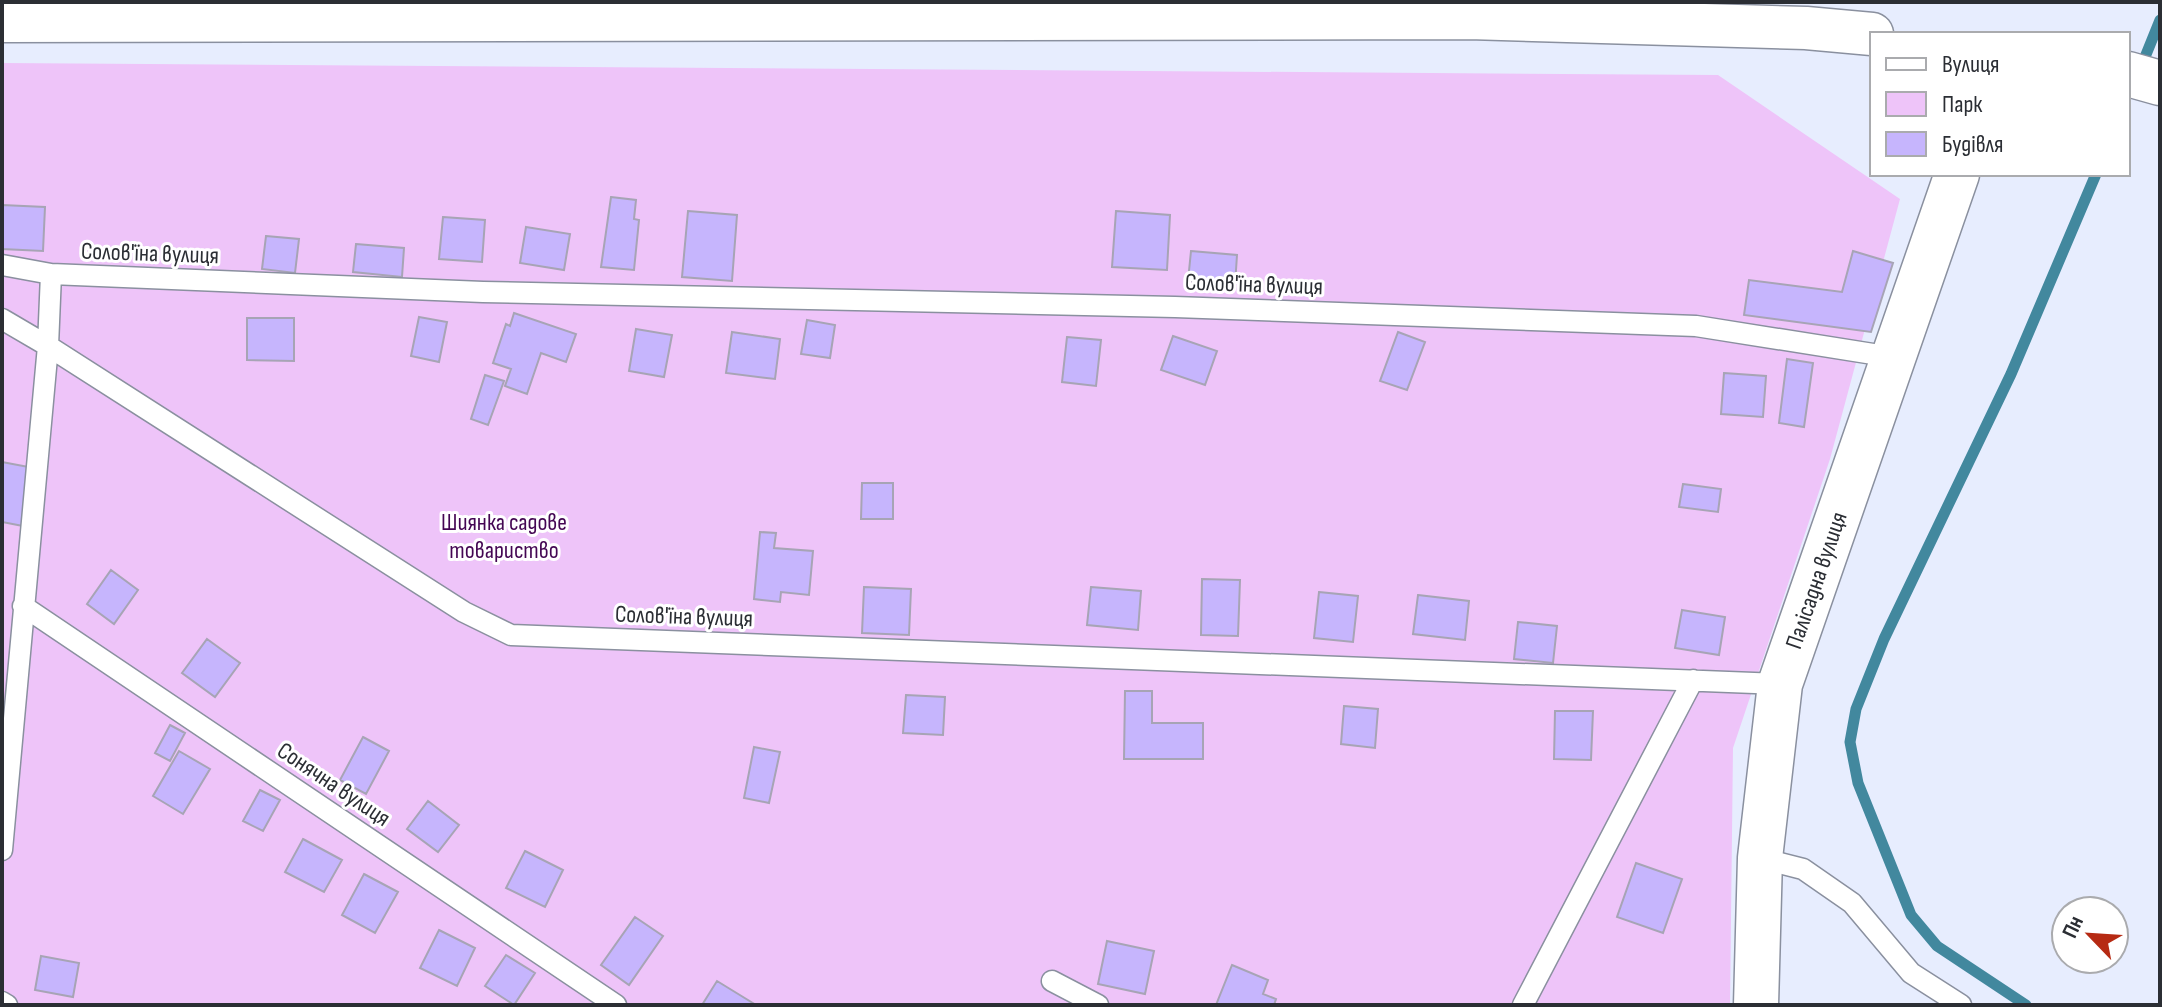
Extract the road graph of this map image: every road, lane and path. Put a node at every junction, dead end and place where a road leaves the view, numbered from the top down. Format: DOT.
graph roads {
  1 [pos="2,21"];
  2 [pos="1870,34"];
  3 [pos="2130,75"];
  4 [pos="2160,83"];
  5 [pos="1956,176"];
  6 [pos="2,265"];
  7 [pos="51,274"];
  8 [pos="2,319"];
  9 [pos="48,346"];
  10 [pos="1892,357"];
  11 [pos="23,606"];
  12 [pos="1693,680"];
  13 [pos="1780,684"];
  14 [pos="2,850"];
  15 [pos="1760,858"];
  16 [pos="1052,981"];
  17 [pos="616,1005"];
  18 [pos="1098,1005"];
  19 [pos="1523,1005"];
  20 [pos="1756,1005"];
  21 [pos="1961,1005"];
  1 -- 2 [label="street"];
  3 -- 4 [label="street"];
  5 -- 10 [label="street, Палісадна вулиця"];
  6 -- 7 [label="lane"];
  7 -- 9 [label="lane, Солов'їна вулиця"];
  7 -- 10 [label="lane, Солов'їна вулиця"];
  8 -- 9 [label="lane"];
  9 -- 11 [label="lane"];
  9 -- 12 [label="lane, Солов'їна вулиця"];
  10 -- 13 [label="street, Палісадна вулиця"];
  11 -- 14 [label="lane"];
  11 -- 17 [label="lane, Сонячна вулиця"];
  12 -- 13 [label="lane, Солов'їна вулиця"];
  12 -- 19 [label="lane"];
  13 -- 15 [label="street, Палісадна вулиця"];
  15 -- 20 [label="street, Палісадна вулиця"];
  15 -- 21 [label="lane"];
  16 -- 18 [label="lane"];
}
